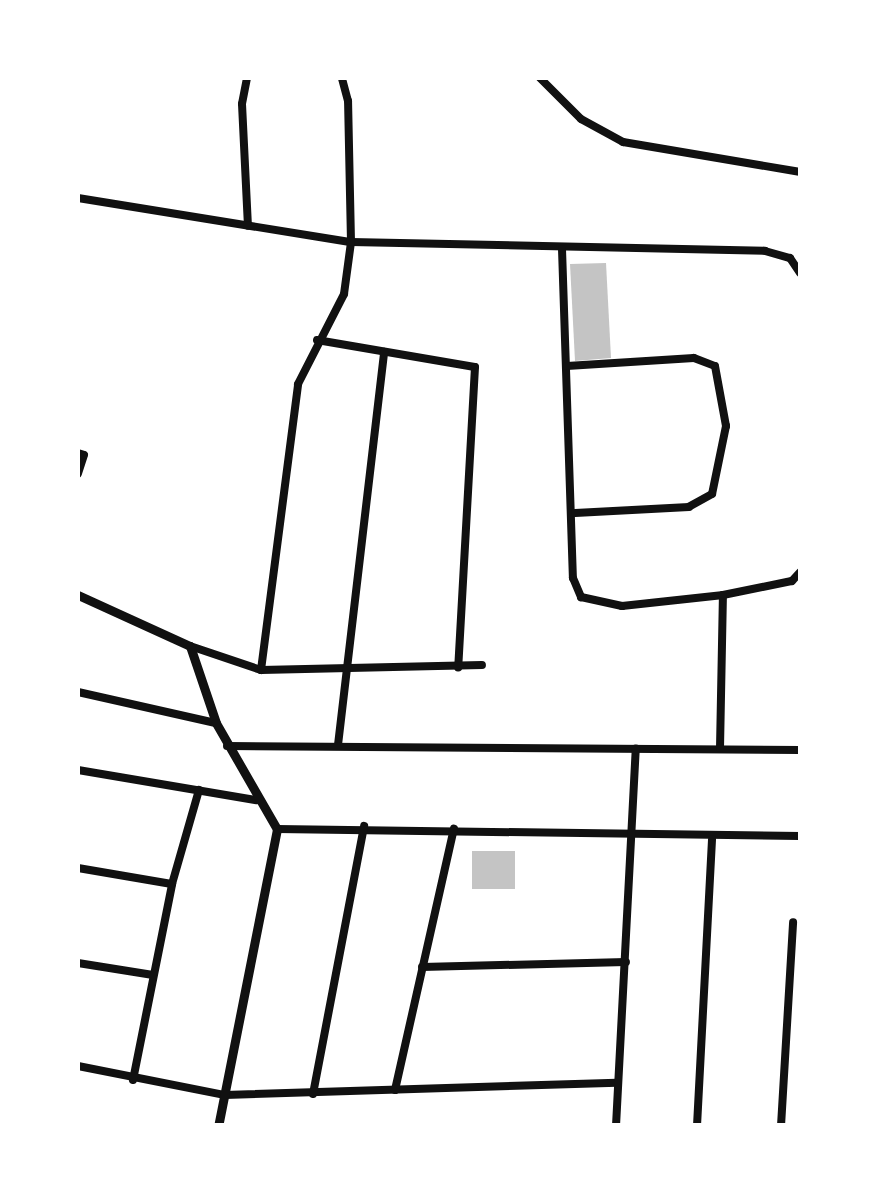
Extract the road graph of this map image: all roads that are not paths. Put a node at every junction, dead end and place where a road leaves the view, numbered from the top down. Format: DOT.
graph roads {
  1 [pos="247,78"];
  2 [pos="342,78"];
  3 [pos="540,78"];
  4 [pos="800,172"];
  5 [pos="78,198"];
  6 [pos="248,226"];
  7 [pos="351,242"];
  8 [pos="562,248"];
  9 [pos="800,274"];
  10 [pos="316,340"];
  11 [pos="384,352"];
  12 [pos="567,366"];
  13 [pos="78,452"];
  14 [pos="78,474"];
  15 [pos="576,513"];
  16 [pos="800,572"];
  17 [pos="78,595"];
  18 [pos="722,596"];
  19 [pos="190,646"];
  20 [pos="482,665"];
  21 [pos="458,668"];
  22 [pos="344,669"];
  23 [pos="261,670"];
  24 [pos="78,692"];
  25 [pos="216,723"];
  26 [pos="227,746"];
  27 [pos="338,746"];
  28 [pos="720,748"];
  29 [pos="636,749"];
  30 [pos="800,750"];
  31 [pos="78,770"];
  32 [pos="199,790"];
  33 [pos="256,800"];
  34 [pos="364,826"];
  35 [pos="277,829"];
  36 [pos="454,829"];
  37 [pos="629,833"];
  38 [pos="800,836"];
  39 [pos="712,839"];
  40 [pos="78,868"];
  41 [pos="172,884"];
  42 [pos="793,922"];
  43 [pos="626,962"];
  44 [pos="78,963"];
  45 [pos="422,967"];
  46 [pos="154,975"];
  47 [pos="78,1066"];
  48 [pos="133,1080"];
  49 [pos="617,1083"];
  50 [pos="395,1090"];
  51 [pos="313,1094"];
  52 [pos="226,1095"];
  53 [pos="218,1126"];
  54 [pos="616,1126"];
  55 [pos="698,1126"];
  56 [pos="781,1126"];
  1 -- 6 [label="street"];
  2 -- 7 [label="street"];
  3 -- 4 [label="street"];
  5 -- 6 [label="street"];
  6 -- 7 [label="street"];
  7 -- 8 [label="street"];
  7 -- 10 [label="street"];
  8 -- 9 [label="street"];
  8 -- 12 [label="street"];
  10 -- 11 [label="street"];
  10 -- 23 [label="street"];
  11 -- 21 [label="street"];
  11 -- 22 [label="street"];
  12 -- 15 [label="street"];
  12 -- 15 [label="street"];
  13 -- 14 [label="street"];
  15 -- 18 [label="street"];
  16 -- 18 [label="street"];
  17 -- 19 [label="street"];
  18 -- 28 [label="street"];
  19 -- 23 [label="street"];
  19 -- 25 [label="street"];
  20 -- 21 [label="street"];
  21 -- 22 [label="street"];
  22 -- 23 [label="street"];
  22 -- 27 [label="street"];
  24 -- 25 [label="street"];
  25 -- 26 [label="street"];
  26 -- 27 [label="street"];
  26 -- 33 [label="street"];
  27 -- 29 [label="street"];
  28 -- 29 [label="street"];
  28 -- 30 [label="street"];
  29 -- 37 [label="street"];
  31 -- 32 [label="street"];
  32 -- 33 [label="street"];
  32 -- 41 [label="street"];
  33 -- 35 [label="street"];
  34 -- 35 [label="street"];
  34 -- 36 [label="street"];
  34 -- 51 [label="street"];
  35 -- 52 [label="street"];
  36 -- 37 [label="street"];
  36 -- 45 [label="street"];
  37 -- 39 [label="street"];
  37 -- 43 [label="street"];
  38 -- 39 [label="street"];
  39 -- 55 [label="street"];
  40 -- 41 [label="street"];
  41 -- 46 [label="street"];
  42 -- 56 [label="street"];
  43 -- 45 [label="street"];
  43 -- 49 [label="street"];
  44 -- 46 [label="street"];
  45 -- 50 [label="street"];
  46 -- 48 [label="street"];
  47 -- 48 [label="street"];
  48 -- 52 [label="street"];
  49 -- 50 [label="street"];
  49 -- 54 [label="street"];
  50 -- 51 [label="street"];
  51 -- 52 [label="street"];
  52 -- 53 [label="street"];
}
